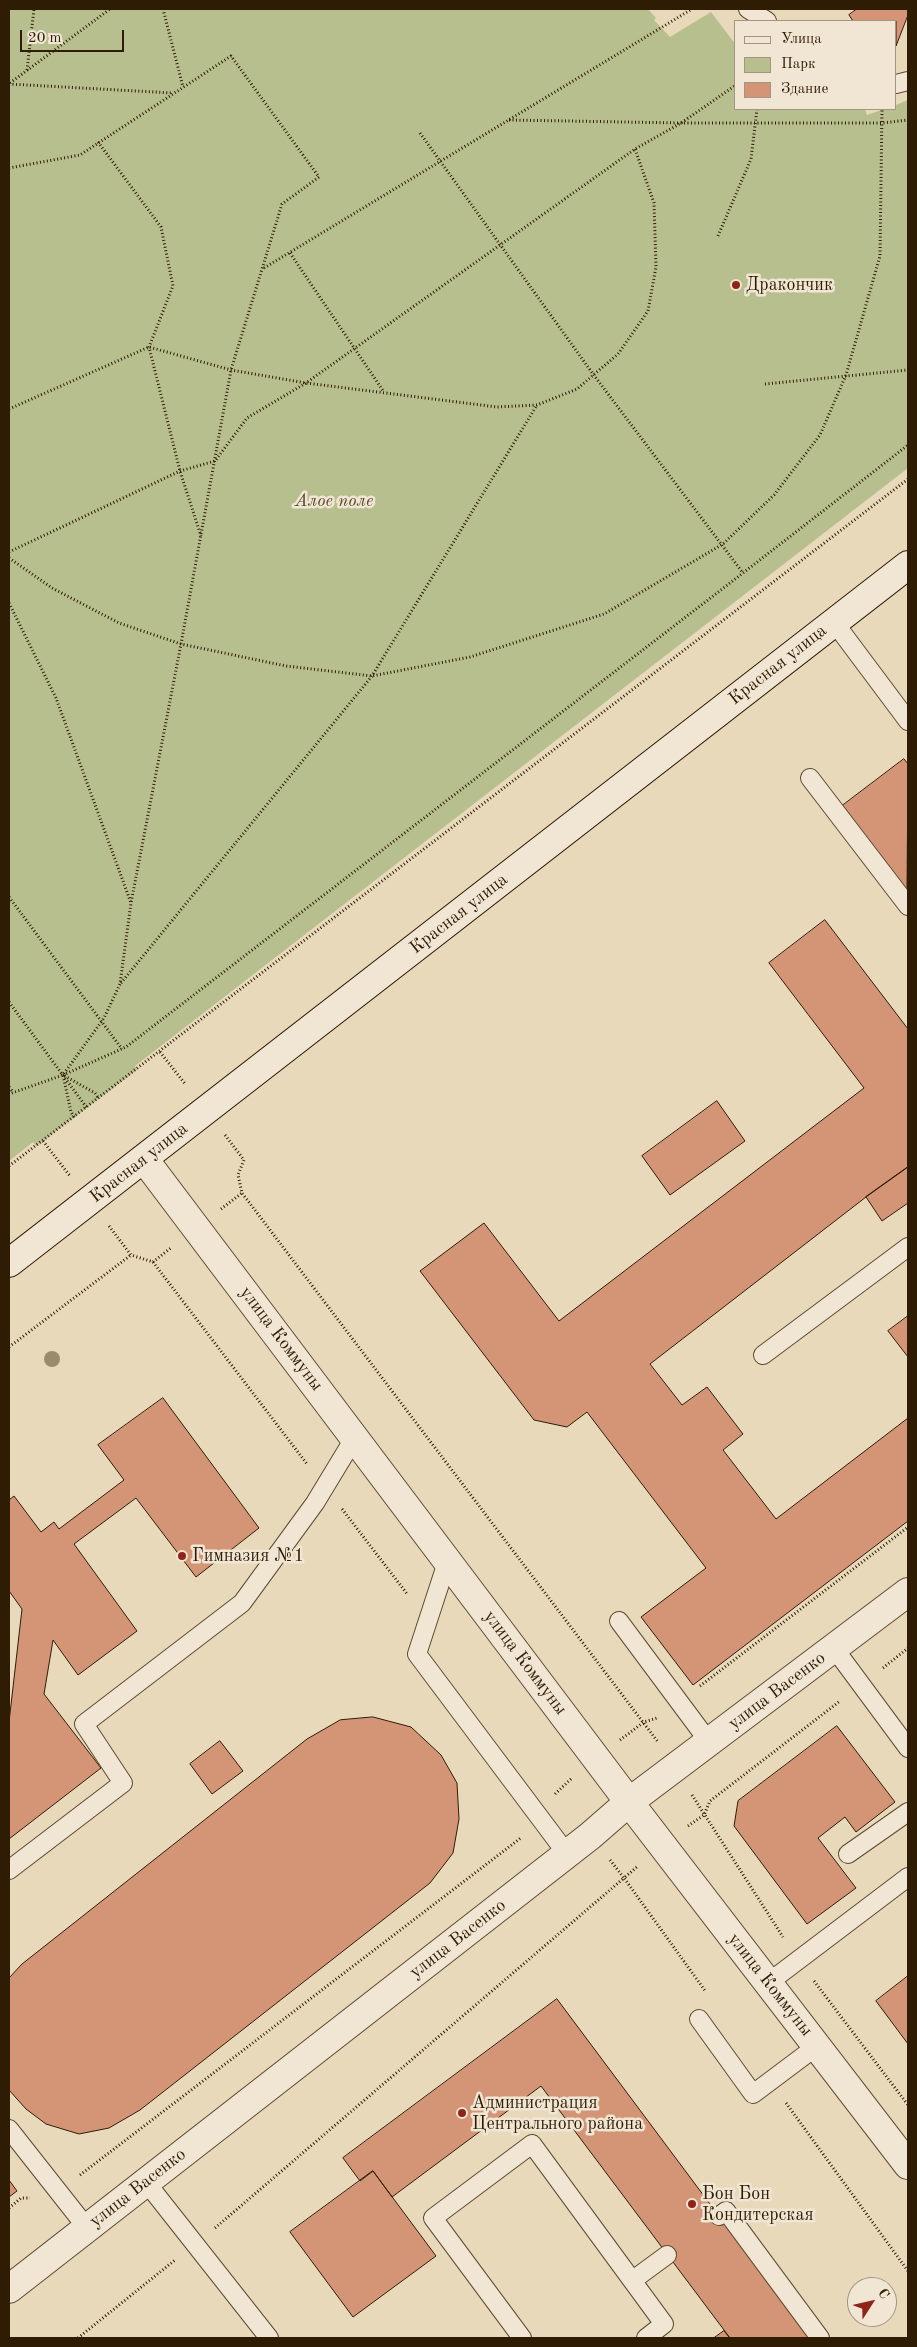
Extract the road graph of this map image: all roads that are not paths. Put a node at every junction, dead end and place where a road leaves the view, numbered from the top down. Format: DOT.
graph roads {
  1 [pos="748,9"];
  2 [pos="765,20"];
  3 [pos="908,565"];
  4 [pos="834,622"];
  5 [pos="908,721"];
  6 [pos="810,778"];
  7 [pos="908,906"];
  8 [pos="144,1159"];
  9 [pos="908,1247"];
  10 [pos="9,1263"];
  11 [pos="763,1355"];
  12 [pos="355,1437"];
  13 [pos="448,1560"];
  14 [pos="908,1592"];
  15 [pos="619,1621"];
  16 [pos="834,1648"];
  17 [pos="709,1742"];
  18 [pos="908,1748"];
  19 [pos="629,1802"];
  20 [pos="908,1812"];
  21 [pos="566,1854"];
  22 [pos="848,1854"];
  23 [pos="9,1870"];
  24 [pos="908,1877"];
  25 [pos="768,1983"];
  26 [pos="699,2019"];
  27 [pos="817,2046"];
  28 [pos="9,2129"];
  29 [pos="908,2165"];
  30 [pos="146,2182"];
  31 [pos="719,2216"];
  32 [pos="86,2228"];
  33 [pos="667,2254"];
  34 [pos="632,2280"];
  35 [pos="9,2289"];
  36 [pos="268,2338"];
  37 [pos="522,2338"];
  38 [pos="646,2338"];
  39 [pos="820,2338"];
  1 -- 2 [label="lane"];
  3 -- 4 [label="street, Красная улица"];
  4 -- 5 [label="lane"];
  4 -- 8 [label="street, Красная улица"];
  6 -- 7 [label="lane"];
  8 -- 10 [label="street, Красная улица"];
  8 -- 12 [label="street, улица Коммуны"];
  9 -- 11 [label="lane"];
  12 -- 13 [label="street, улица Коммуны"];
  12 -- 23 [label="lane"];
  13 -- 19 [label="street, улица Коммуны"];
  13 -- 21 [label="lane"];
  14 -- 16 [label="street, улица Васенко"];
  15 -- 17 [label="lane"];
  16 -- 17 [label="street, улица Васенко"];
  16 -- 18 [label="lane"];
  17 -- 19 [label="street, улица Васенко"];
  19 -- 21 [label="street, улица Васенко"];
  19 -- 25 [label="street, улица Коммуны"];
  20 -- 22 [label="lane"];
  21 -- 30 [label="street, улица Васенко"];
  24 -- 25 [label="lane"];
  25 -- 27 [label="street, улица Коммуны"];
  26 -- 27 [label="lane"];
  27 -- 29 [label="street, улица Коммуны"];
  28 -- 32 [label="lane"];
  30 -- 32 [label="street, улица Васенко"];
  30 -- 36 [label="lane"];
  31 -- 39 [label="lane"];
  32 -- 35 [label="street, улица Васенко"];
  33 -- 34 [label="lane"];
  34 -- 37 [label="lane"];
  34 -- 38 [label="lane"];
}
